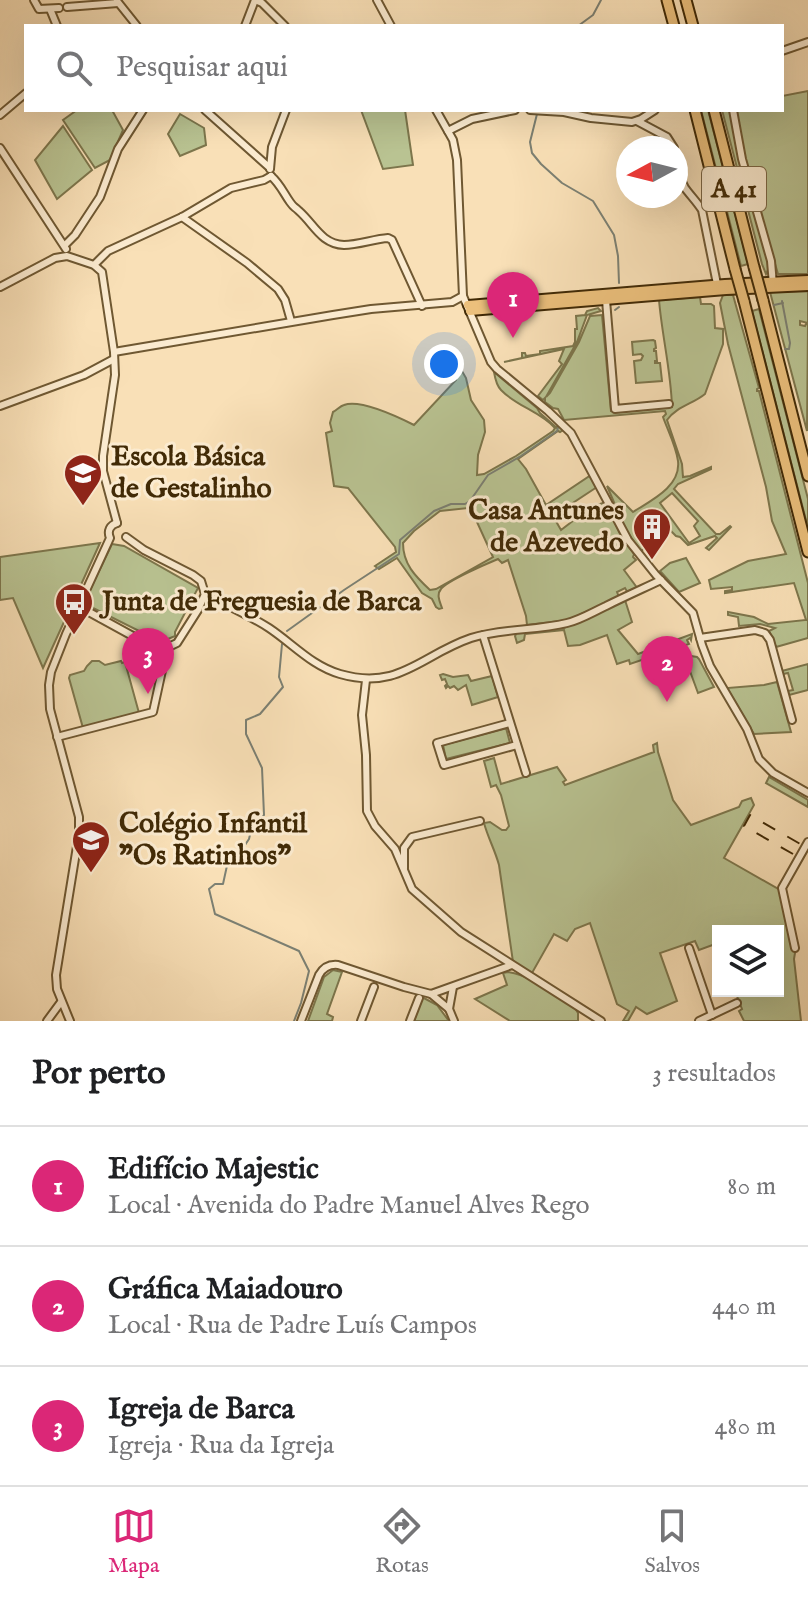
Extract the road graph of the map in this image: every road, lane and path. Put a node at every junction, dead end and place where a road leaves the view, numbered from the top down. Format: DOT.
graph roads {
  1 [pos="34,0"];
  2 [pos="255,0"];
  3 [pos="377,0"];
  4 [pos="667,0"];
  5 [pos="686,0"];
  6 [pos="117,1"];
  7 [pos="67,7"];
  8 [pos="59,8"];
  9 [pos="50,9"];
  10 [pos="56,24"];
  11 [pos="135,24"];
  12 [pos="246,24"];
  13 [pos="283,24"];
  14 [pos="390,24"];
  15 [pos="673,24"];
  16 [pos="692,24"];
  17 [pos="808,42"];
  18 [pos="784,50"];
  19 [pos="24,95"];
  20 [pos="142,112"];
  21 [pos="207,112"];
  22 [pos="285,112"];
  23 [pos="437,112"];
  24 [pos="505,112"];
  25 [pos="564,112"];
  26 [pos="652,112"];
  27 [pos="696,112"];
  28 [pos="715,112"];
  29 [pos="733,112"];
  30 [pos="0,115"];
  31 [pos="637,121"];
  32 [pos="448,131"];
  33 [pos="665,136"];
  34 [pos="1,151"];
  35 [pos="270,168"];
  36 [pos="271,176"];
  37 [pos="688,192"];
  38 [pos="182,217"];
  39 [pos="65,245"];
  40 [pos="67,256"];
  41 [pos="94,265"];
  42 [pos="808,280"];
  43 [pos="773,284"];
  44 [pos="723,286"];
  45 [pos="808,286"];
  46 [pos="0,287"];
  47 [pos="463,296"];
  48 [pos="606,300"];
  49 [pos="422,306"];
  50 [pos="469,308"];
  51 [pos="291,321"];
  52 [pos="114,356"];
  53 [pos="669,404"];
  54 [pos="0,406"];
  55 [pos="808,476"];
  56 [pos="117,523"];
  57 [pos="126,537"];
  58 [pos="115,541"];
  59 [pos="808,552"];
  60 [pos="661,580"];
  61 [pos="205,594"];
  62 [pos="78,606"];
  63 [pos="483,635"];
  64 [pos="700,638"];
  65 [pos="160,651"];
  66 [pos="366,680"];
  67 [pos="792,720"];
  68 [pos="510,723"];
  69 [pos="57,737"];
  70 [pos="517,745"];
  71 [pos="526,773"];
  72 [pos="808,793"];
  73 [pos="480,821"];
  74 [pos="808,842"];
  75 [pos="404,868"];
  76 [pos="689,948"];
  77 [pos="795,948"];
  78 [pos="512,965"];
  79 [pos="374,987"];
  80 [pos="453,987"];
  81 [pos="431,994"];
  82 [pos="419,998"];
  83 [pos="61,1002"];
  84 [pos="737,1003"];
  85 [pos="449,1009"];
  86 [pos="592,1015"];
  87 [pos="712,1015"];
  88 [pos="47,1021"];
  89 [pos="70,1021"];
  90 [pos="301,1021"];
  91 [pos="361,1021"];
  92 [pos="410,1021"];
  93 [pos="454,1021"];
  94 [pos="585,1021"];
  95 [pos="601,1021"];
  96 [pos="699,1021"];
  1 -- 9 [label="street"];
  2 -- 12 [label="street"];
  2 -- 13 [label="street"];
  3 -- 14 [label="street"];
  4 -- 15 [label="highway"];
  5 -- 16 [label="highway"];
  6 -- 7 [label="street"];
  6 -- 11 [label="street"];
  8 -- 9 [label="street"];
  9 -- 10 [label="street"];
  17 -- 18 [label="street"];
  19 -- 30 [label="street"];
  20 -- 39 [label="street"];
  21 -- 35 [label="street"];
  22 -- 35 [label="street"];
  23 -- 32 [label="street"];
  24 -- 32 [label="street"];
  25 -- 31 [label="street"];
  26 -- 31 [label="street"];
  27 -- 59 [label="highway, A 41, bridge"];
  28 -- 55 [label="highway, A 41, bridge"];
  29 -- 43 [label="street"];
  31 -- 33 [label="street"];
  32 -- 47 [label="street"];
  34 -- 39 [label="street"];
  35 -- 36 [label="street"];
  36 -- 38 [label="street"];
  36 -- 49 [label="street"];
  37 -- 44 [label="street"];
  38 -- 41 [label="street"];
  38 -- 51 [label="street"];
  39 -- 40 [label="street"];
  40 -- 41 [label="street"];
  40 -- 46 [label="street"];
  41 -- 52 [label="street"];
  42 -- 43 [label="main road"];
  43 -- 44 [label="main road"];
  43 -- 45 [label="main road"];
  44 -- 48 [label="main road"];
  44 -- 50 [label="main road"];
  47 -- 49 [label="street"];
  47 -- 50 [label="street"];
  48 -- 50 [label="main road"];
  48 -- 53 [label="street"];
  49 -- 51 [label="street"];
  50 -- 60 [label="street"];
  51 -- 52 [label="street"];
  52 -- 54 [label="street"];
  52 -- 56 [label="street"];
  56 -- 57 [label="street"];
  56 -- 58 [label="street"];
  57 -- 58 [label="street"];
  57 -- 61 [label="street"];
  58 -- 62 [label="street"];
  60 -- 63 [label="street"];
  60 -- 64 [label="street"];
  61 -- 65 [label="street"];
  61 -- 66 [label="street"];
  62 -- 65 [label="street"];
  62 -- 69 [label="street"];
  63 -- 66 [label="street"];
  63 -- 68 [label="street"];
  64 -- 67 [label="street"];
  64 -- 72 [label="street"];
  65 -- 69 [label="street"];
  66 -- 75 [label="street"];
  68 -- 70 [label="street"];
  68 -- 70 [label="street"];
  69 -- 83 [label="street"];
  70 -- 71 [label="street"];
  73 -- 75 [label="street"];
  74 -- 77 [label="street"];
  75 -- 78 [label="street"];
  76 -- 87 [label="street"];
  78 -- 80 [label="street"];
  78 -- 86 [label="street"];
  79 -- 91 [label="street"];
  80 -- 81 [label="street"];
  80 -- 85 [label="street"];
  81 -- 85 [label="street"];
  81 -- 90 [label="street"];
  82 -- 92 [label="street"];
  83 -- 88 [label="street"];
  83 -- 89 [label="street"];
  84 -- 87 [label="street"];
  85 -- 93 [label="street"];
  86 -- 94 [label="street"];
  86 -- 95 [label="street"];
  87 -- 96 [label="street"];
}
